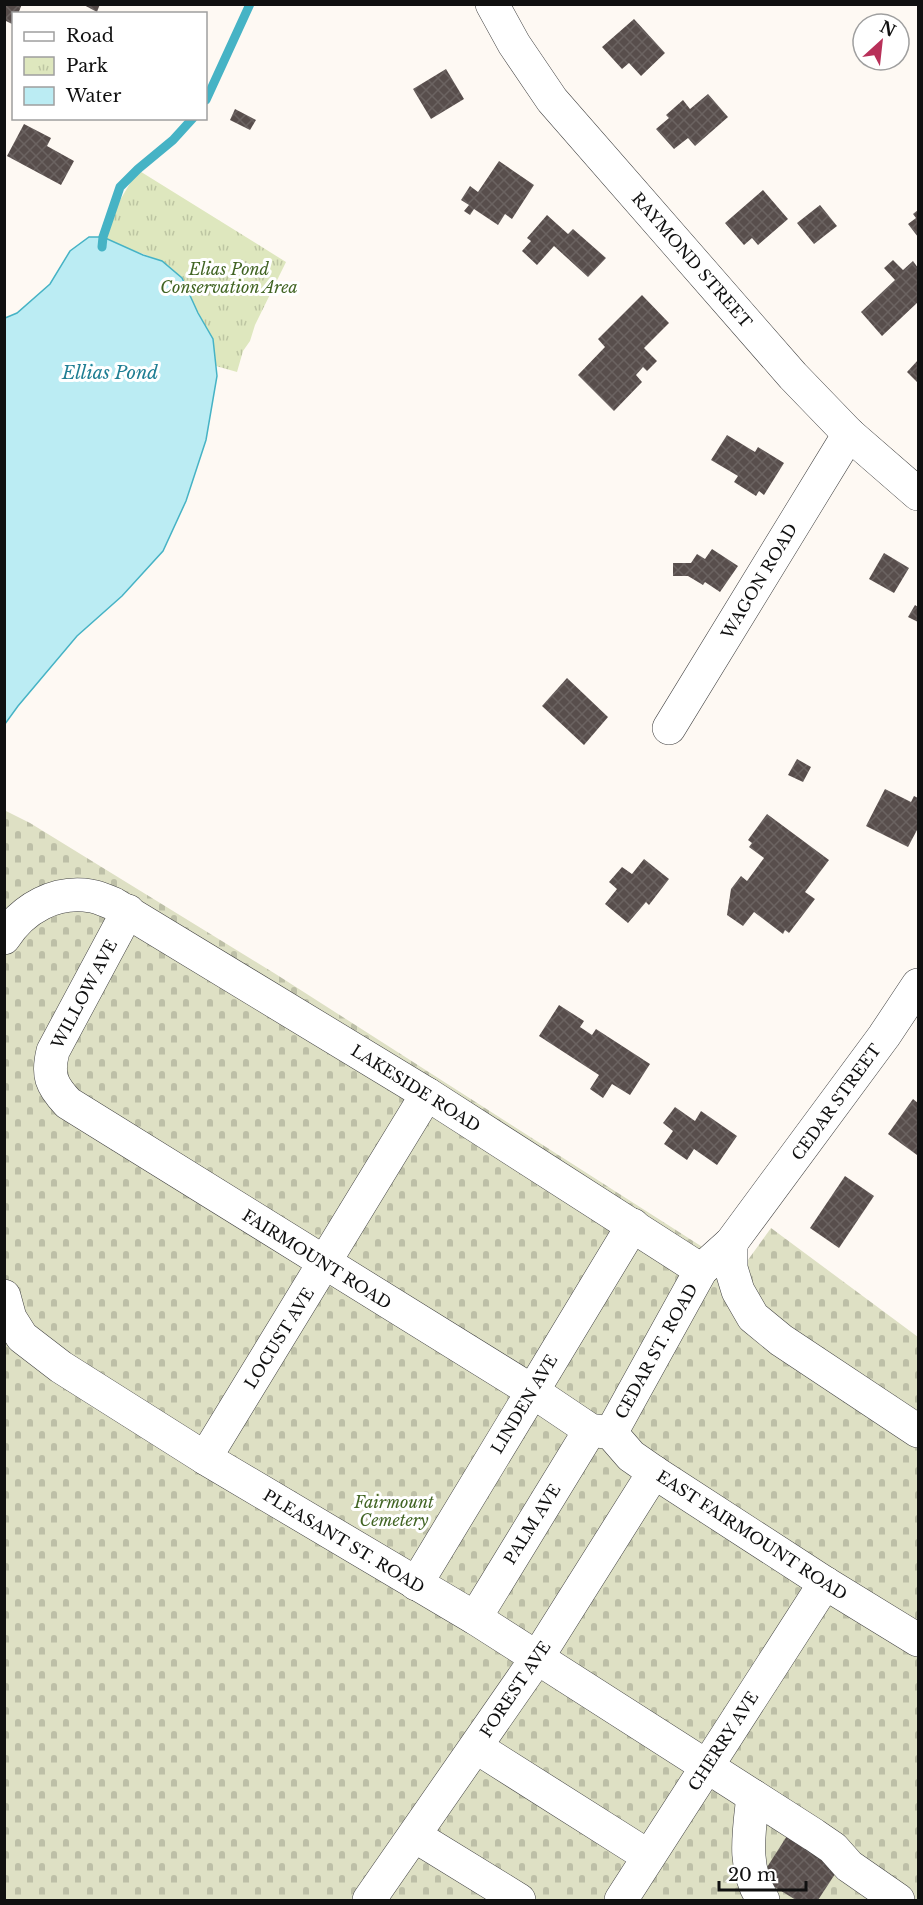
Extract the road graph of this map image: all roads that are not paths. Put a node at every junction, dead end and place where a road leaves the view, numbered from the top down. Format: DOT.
graph roads {
  1 [pos="492,4"];
  2 [pos="849,434"];
  3 [pos="918,494"];
  4 [pos="669,728"];
  5 [pos="128,911"];
  6 [pos="4,938"];
  7 [pos="918,985"];
  8 [pos="51,1080"];
  9 [pos="427,1094"];
  10 [pos="633,1225"];
  11 [pos="731,1243"];
  12 [pos="325,1264"];
  13 [pos="701,1270"];
  14 [pos="4,1296"];
  15 [pos="532,1391"];
  16 [pos="601,1431"];
  17 [pos="918,1431"];
  18 [pos="204,1458"];
  19 [pos="654,1472"];
  20 [pos="825,1583"];
  21 [pos="416,1584"];
  22 [pos="475,1618"];
  23 [pos="914,1628"];
  24 [pos="537,1658"];
  25 [pos="476,1747"];
  26 [pos="707,1766"];
  27 [pos="753,1796"];
  28 [pos="415,1836"];
  29 [pos="648,1856"];
  30 [pos="369,1900"];
  31 [pos="519,1900"];
  32 [pos="621,1900"];
  33 [pos="763,1900"];
  34 [pos="898,1900"];
  1 -- 2 [label="street, RAYMOND STREET"];
  2 -- 3 [label="street, RAYMOND STREET"];
  2 -- 4 [label="street, WAGON ROAD"];
  5 -- 6 [label="street"];
  5 -- 8 [label="street, WILLOW AVE"];
  5 -- 9 [label="street, LAKESIDE ROAD"];
  7 -- 11 [label="street, CEDAR STREET"];
  8 -- 12 [label="street, FAIRMOUNT ROAD"];
  9 -- 10 [label="street, LAKESIDE ROAD"];
  9 -- 12 [label="street, LOCUST AVE"];
  10 -- 13 [label="street, LAKESIDE ROAD"];
  10 -- 15 [label="street, LINDEN AVE"];
  11 -- 13 [label="street, CEDAR ST. ROAD"];
  11 -- 17 [label="street"];
  12 -- 15 [label="street, FAIRMOUNT ROAD"];
  12 -- 18 [label="street, LOCUST AVE"];
  13 -- 16 [label="street, CEDAR ST. ROAD"];
  14 -- 18 [label="street, PLEASANT ST. ROAD"];
  15 -- 16 [label="street, FAIRMOUNT ROAD"];
  15 -- 21 [label="street, LINDEN AVE"];
  16 -- 19 [label="street, EAST FAIRMOUNT ROAD"];
  16 -- 22 [label="street, PALM AVE"];
  18 -- 21 [label="street, PLEASANT ST. ROAD"];
  19 -- 20 [label="street, EAST FAIRMOUNT ROAD"];
  19 -- 24 [label="street, FOREST AVE"];
  20 -- 23 [label="street, EAST FAIRMOUNT ROAD"];
  20 -- 26 [label="street, CHERRY AVE"];
  21 -- 22 [label="street, PLEASANT ST. ROAD"];
  22 -- 24 [label="street, PLEASANT ST. ROAD"];
  24 -- 25 [label="street, FOREST AVE"];
  24 -- 26 [label="street, PLEASANT ST. ROAD"];
  25 -- 28 [label="street, FOREST AVE"];
  25 -- 29 [label="street"];
  26 -- 27 [label="street, PLEASANT ST. ROAD"];
  26 -- 29 [label="street, CHERRY AVE"];
  27 -- 33 [label="street"];
  27 -- 34 [label="street, PLEASANT ST. ROAD"];
  28 -- 30 [label="street, FOREST AVE"];
  28 -- 31 [label="street"];
  29 -- 32 [label="street, CHERRY AVE"];
}
